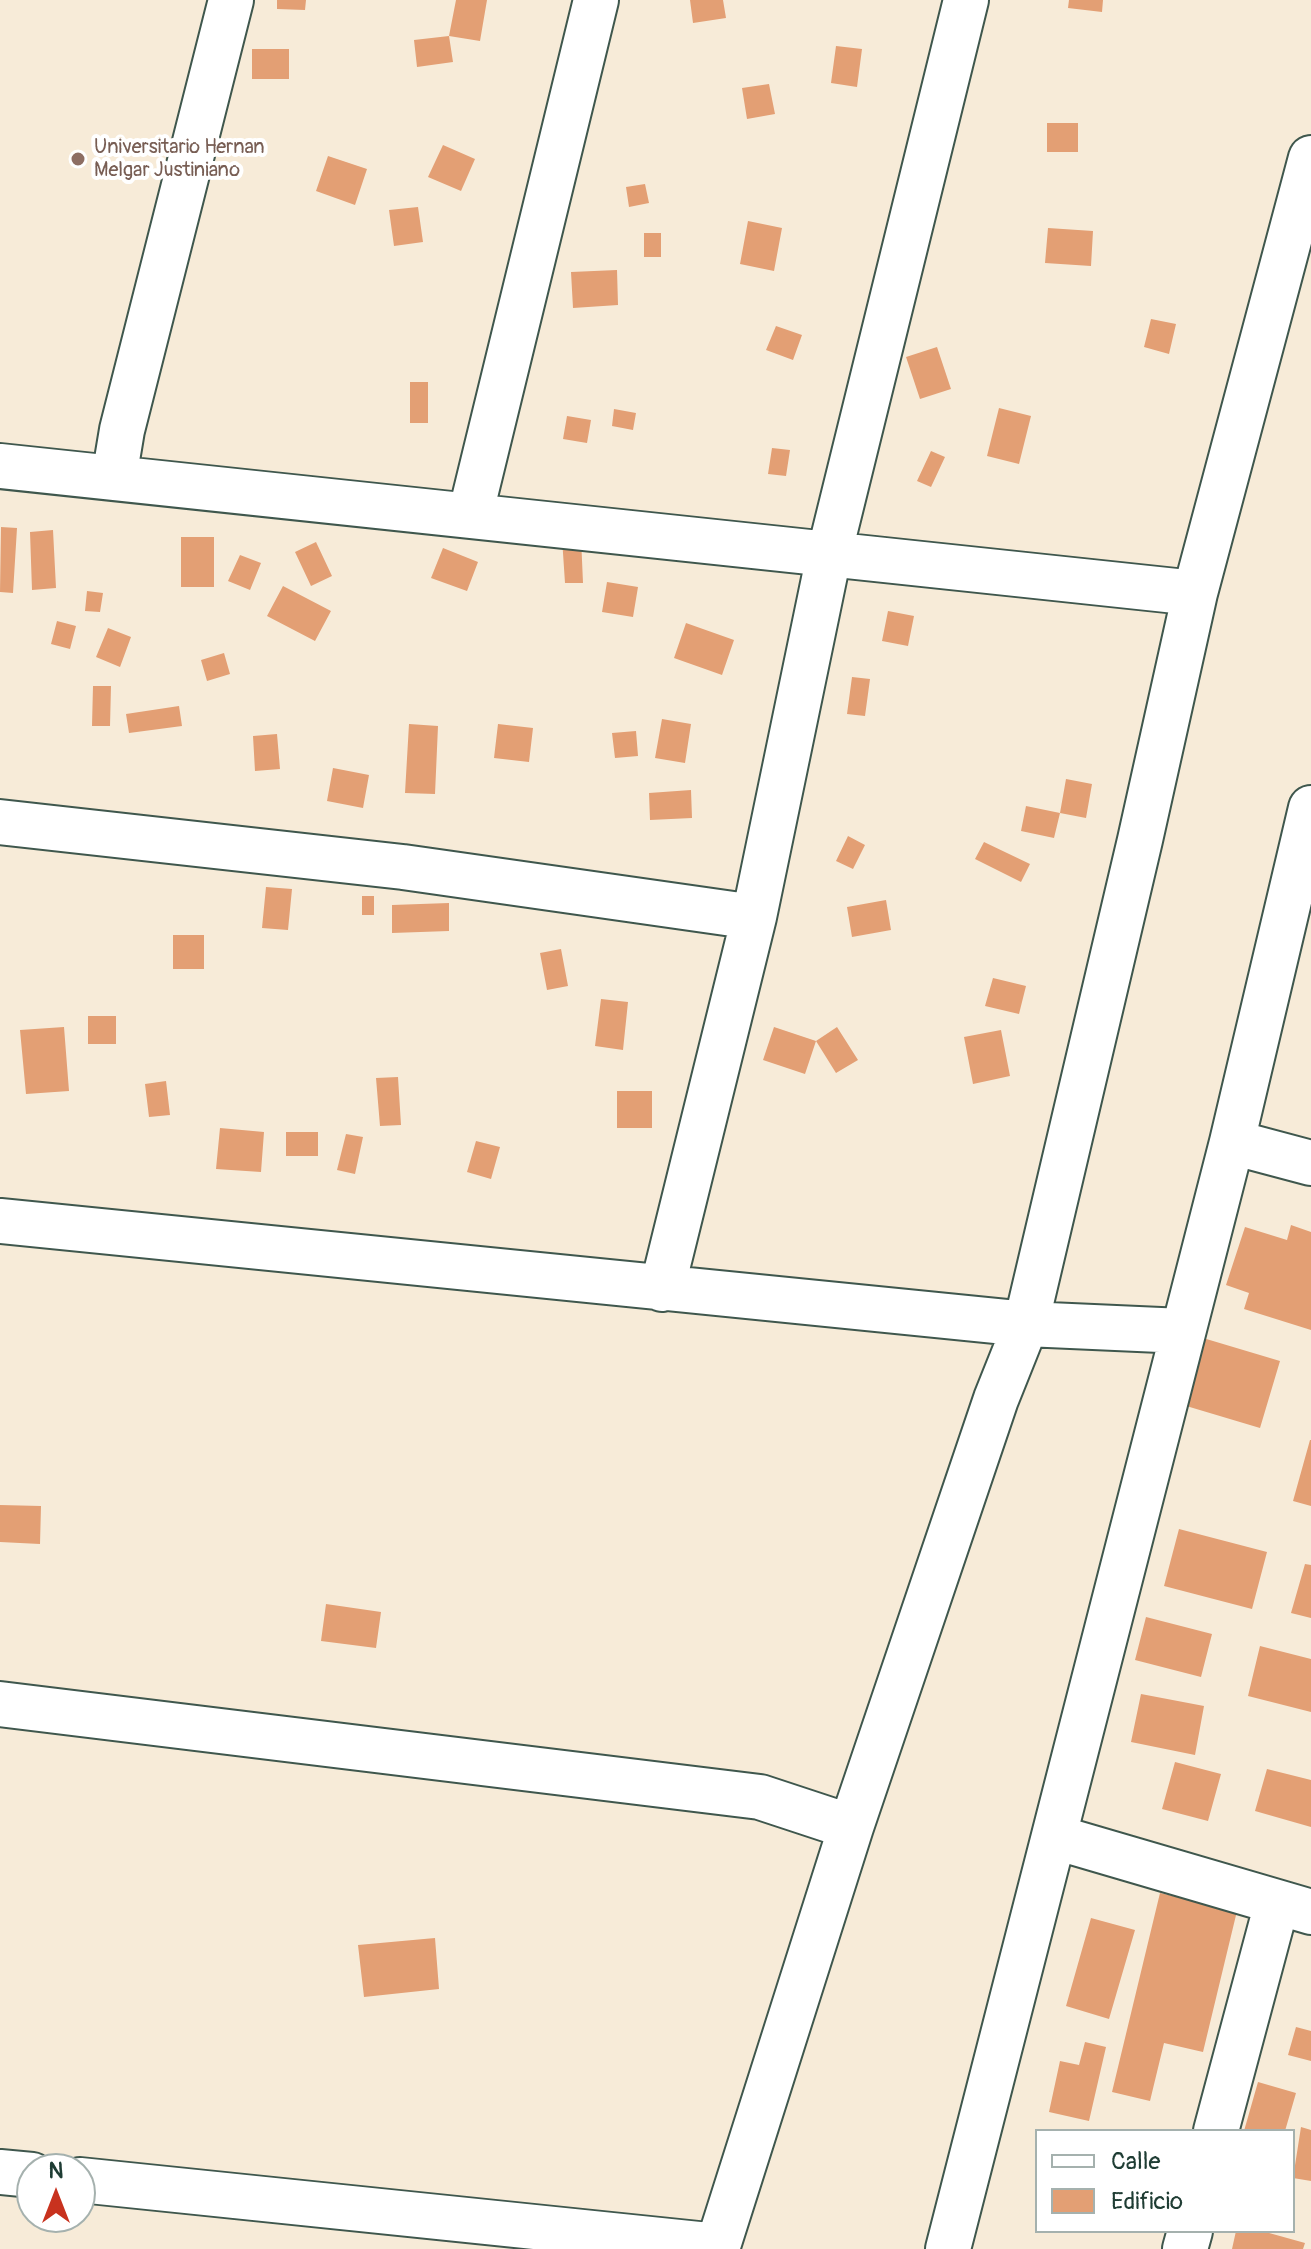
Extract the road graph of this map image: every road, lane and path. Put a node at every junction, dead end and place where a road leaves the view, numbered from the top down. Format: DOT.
graph roads {
  1 [pos="231,0"];
  2 [pos="596,0"];
  3 [pos="966,0"];
  4 [pos="1311,158"];
  5 [pos="0,466"];
  6 [pos="114,478"];
  7 [pos="470,516"];
  8 [pos="829,555"];
  9 [pos="1195,593"];
  10 [pos="1311,808"];
  11 [pos="0,822"];
  12 [pos="754,917"];
  13 [pos="1232,1142"];
  14 [pos="1311,1163"];
  15 [pos="0,1221"];
  16 [pos="662,1289"];
  17 [pos="1026,1324"];
  18 [pos="1183,1331"];
  19 [pos="0,1704"];
  20 [pos="851,1827"];
  21 [pos="1055,1837"];
  22 [pos="1294,1907"];
  23 [pos="1217,2129"];
  24 [pos="96,2182"];
  25 [pos="718,2247"];
  26 [pos="948,2249"];
  1 -- 6 [label="street"];
  2 -- 7 [label="street"];
  3 -- 8 [label="street"];
  4 -- 9 [label="street"];
  5 -- 6 [label="street"];
  6 -- 7 [label="street"];
  7 -- 8 [label="street"];
  8 -- 9 [label="street"];
  8 -- 12 [label="street"];
  9 -- 17 [label="street"];
  10 -- 13 [label="street"];
  11 -- 12 [label="street"];
  12 -- 16 [label="street"];
  13 -- 14 [label="street"];
  13 -- 18 [label="street"];
  15 -- 16 [label="street"];
  16 -- 17 [label="street"];
  17 -- 18 [label="street"];
  17 -- 20 [label="street"];
  18 -- 21 [label="street"];
  19 -- 20 [label="street"];
  20 -- 25 [label="street"];
  21 -- 22 [label="street"];
  21 -- 26 [label="street"];
  22 -- 23 [label="street"];
  24 -- 25 [label="street"];
}
